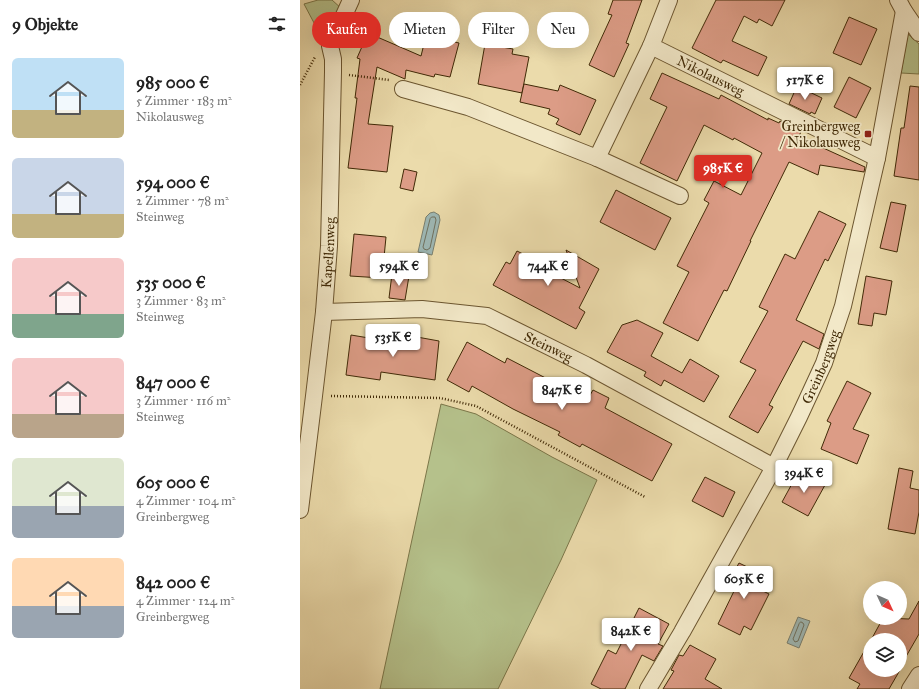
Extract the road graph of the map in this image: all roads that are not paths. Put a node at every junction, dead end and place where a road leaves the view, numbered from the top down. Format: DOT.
graph roads {
  1 [pos="351,0"];
  2 [pos="670,0"];
  3 [pos="901,6"];
  4 [pos="919,33"];
  5 [pos="651,46"];
  6 [pos="403,89"];
  7 [pos="597,158"];
  8 [pos="877,158"];
  9 [pos="680,196"];
  10 [pos="324,312"];
  11 [pos="774,467"];
  12 [pos="300,510"];
  13 [pos="919,674"];
  14 [pos="648,689"];
  15 [pos="910,689"];
  1 -- 10 [label="street, Kapellenweg"];
  2 -- 5 [label="street"];
  3 -- 4 [label="street"];
  3 -- 8 [label="street, Greinbergweg"];
  5 -- 7 [label="street"];
  5 -- 8 [label="street, Nikolausweg"];
  6 -- 7 [label="street"];
  7 -- 9 [label="street"];
  8 -- 11 [label="street, Greinbergweg"];
  10 -- 11 [label="street, Steinweg"];
  10 -- 12 [label="street, Kapellenweg"];
  11 -- 14 [label="street, Greinbergweg"];
  13 -- 15 [label="street"];
}
